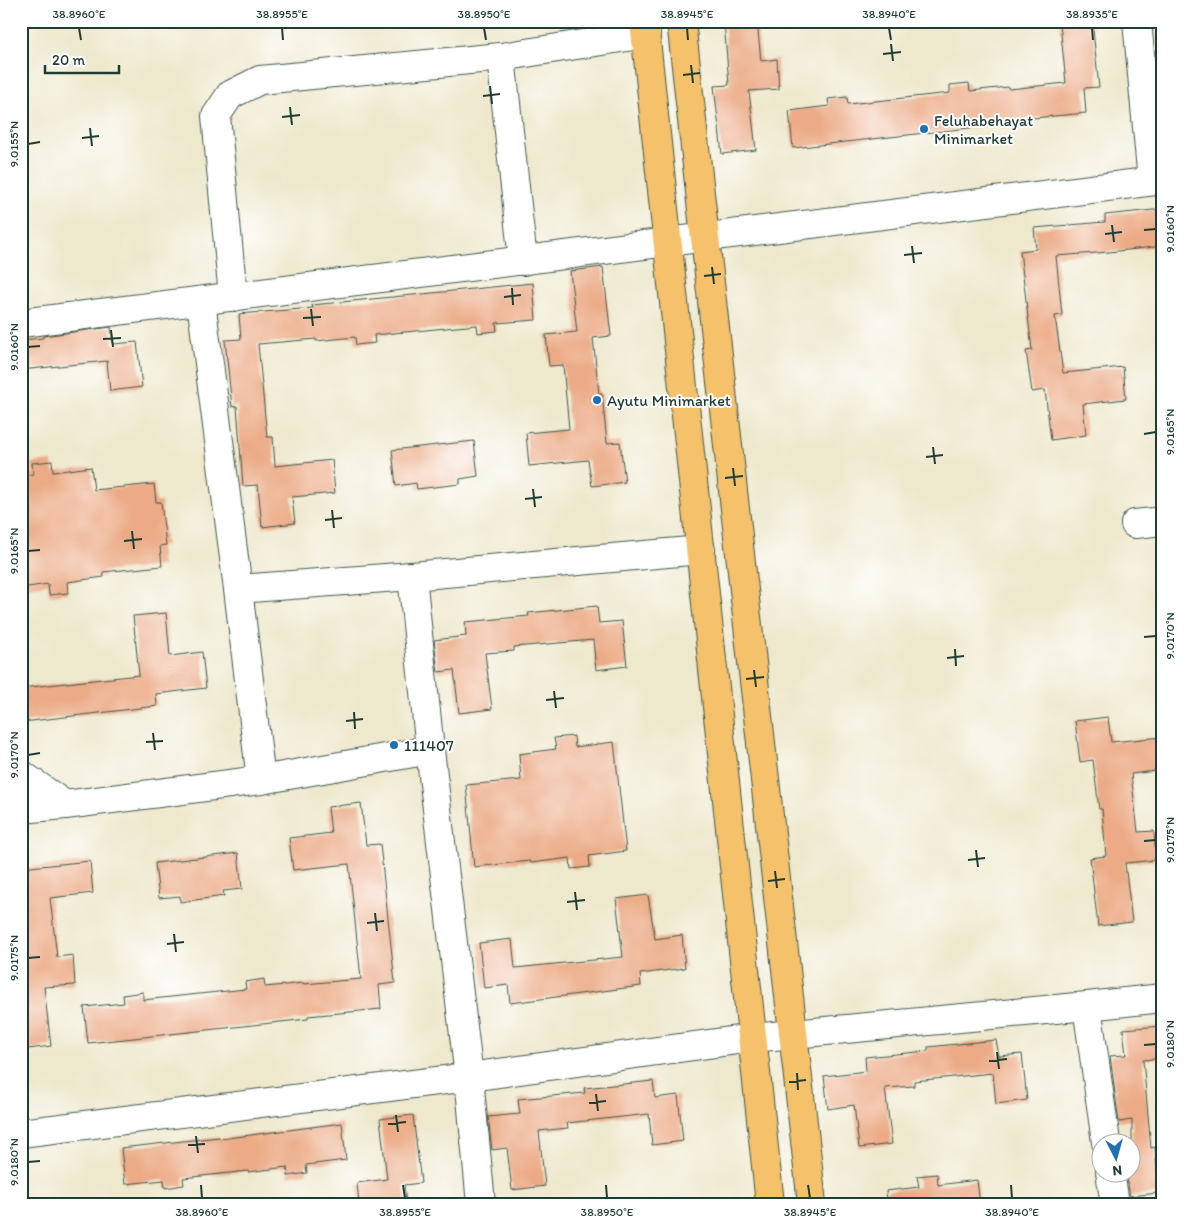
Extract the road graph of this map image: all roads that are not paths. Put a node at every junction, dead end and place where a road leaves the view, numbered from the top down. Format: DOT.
graph roads {
  1 [pos="681,21"];
  2 [pos="1137,21"];
  3 [pos="645,28"];
  4 [pos="501,57"];
  5 [pos="1157,181"];
  6 [pos="704,238"];
  7 [pos="667,243"];
  8 [pos="523,261"];
  9 [pos="233,297"];
  10 [pos="201,301"];
  11 [pos="21,323"];
  12 [pos="1163,521"];
  13 [pos="1135,524"];
  14 [pos="701,550"];
  15 [pos="412,576"];
  16 [pos="238,589"];
  17 [pos="430,750"];
  18 [pos="21,774"];
  19 [pos="261,780"];
  20 [pos="64,805"];
  21 [pos="21,809"];
  22 [pos="1163,998"];
  23 [pos="1087,1006"];
  24 [pos="794,1034"];
  25 [pos="752,1038"];
  26 [pos="468,1077"];
  27 [pos="1105,1132"];
  28 [pos="21,1133"];
  29 [pos="1112,1182"];
  30 [pos="481,1204"];
  31 [pos="770,1204"];
  32 [pos="812,1204"];
  33 [pos="1115,1204"];
  1 -- 6 [label="main road"];
  2 -- 5 [label="street"];
  3 -- 4 [label="street"];
  3 -- 7 [label="main road"];
  4 -- 8 [label="street"];
  4 -- 9 [label="street"];
  5 -- 6 [label="street"];
  6 -- 7 [label="street"];
  6 -- 24 [label="main road"];
  7 -- 8 [label="street"];
  7 -- 14 [label="main road"];
  8 -- 9 [label="street"];
  9 -- 10 [label="street"];
  10 -- 11 [label="street"];
  10 -- 16 [label="street"];
  12 -- 13 [label="street"];
  14 -- 15 [label="street"];
  14 -- 25 [label="main road"];
  15 -- 16 [label="street"];
  15 -- 17 [label="street"];
  16 -- 19 [label="street"];
  17 -- 19 [label="street"];
  17 -- 26 [label="street"];
  18 -- 20 [label="street"];
  19 -- 20 [label="street"];
  20 -- 21 [label="street"];
  22 -- 23 [label="street"];
  23 -- 24 [label="street"];
  23 -- 27 [label="street"];
  24 -- 25 [label="street"];
  24 -- 32 [label="main road"];
  25 -- 26 [label="street"];
  25 -- 31 [label="main road"];
  26 -- 28 [label="street"];
  26 -- 30 [label="street"];
  29 -- 33 [label="street"];
}
